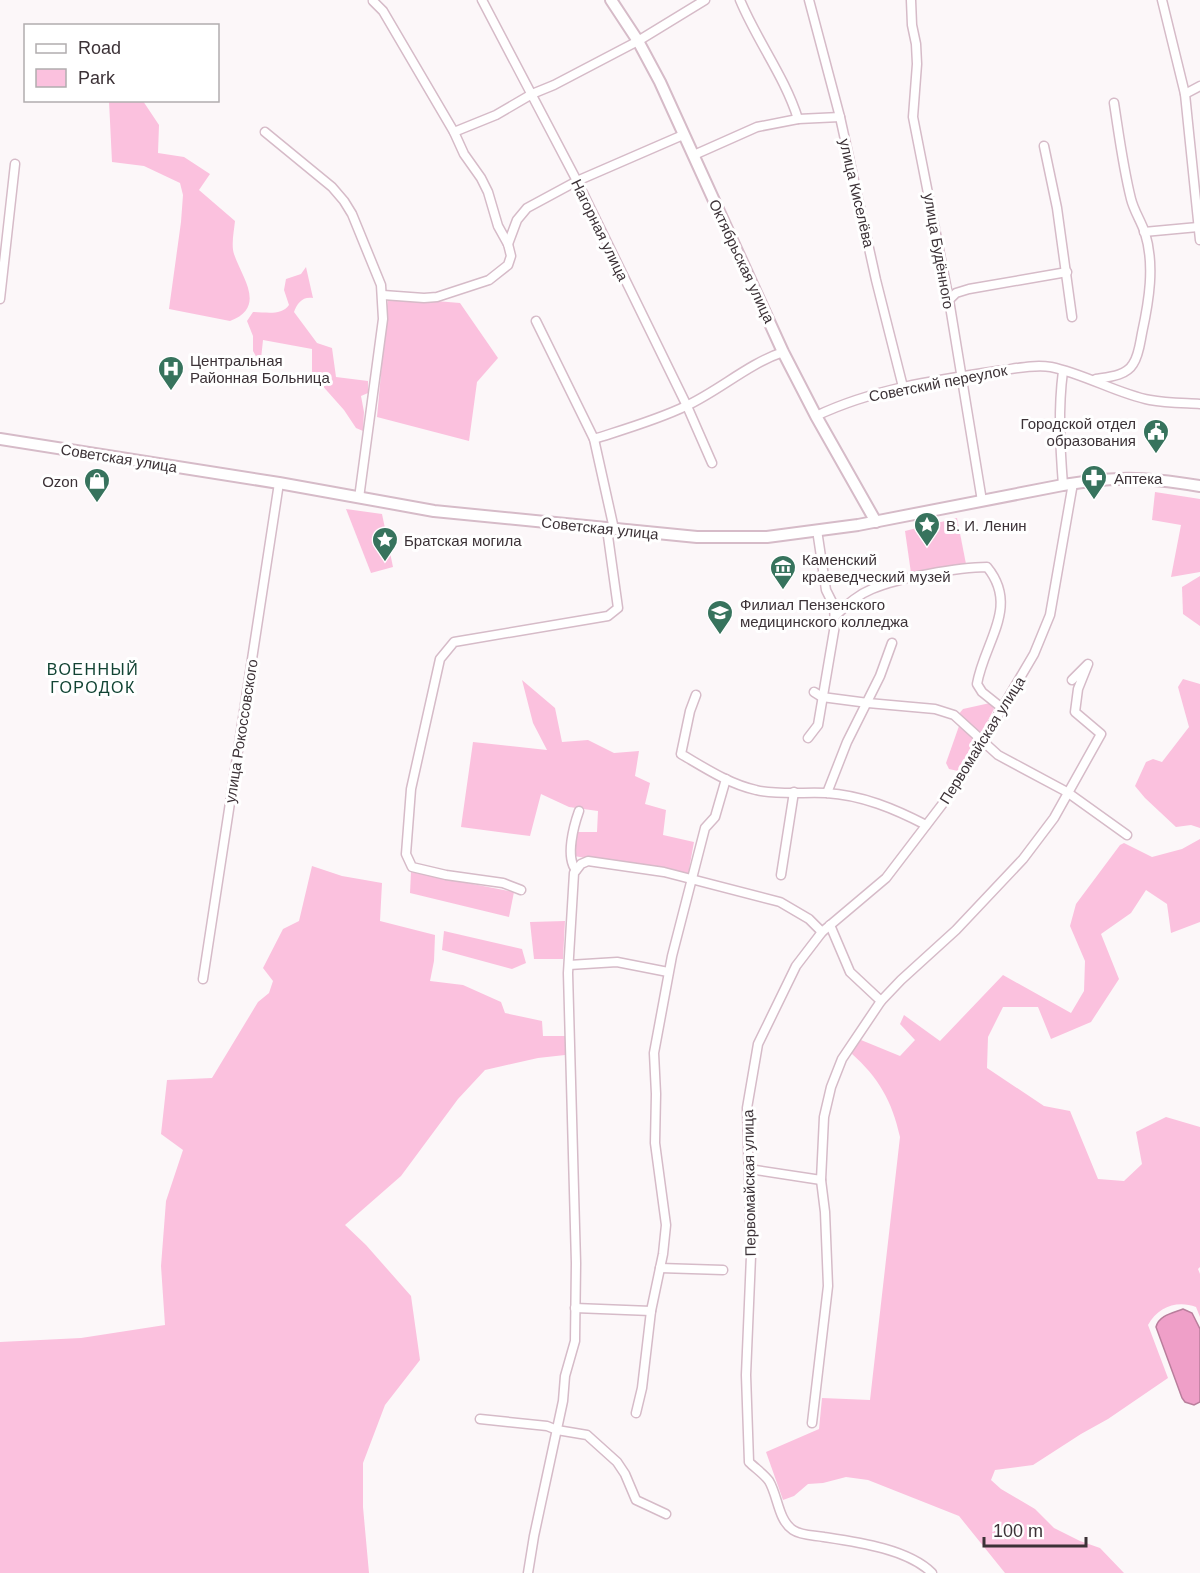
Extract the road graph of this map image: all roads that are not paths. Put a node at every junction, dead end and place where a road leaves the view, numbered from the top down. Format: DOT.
graph roads {
  1 [pos="373,0"];
  2 [pos="482,0"];
  3 [pos="611,0"];
  4 [pos="705,0"];
  5 [pos="740,0"];
  6 [pos="809,0"];
  7 [pos="911,0"];
  8 [pos="1162,0"];
  9 [pos="638,41"];
  10 [pos="1200,86"];
  11 [pos="532,94"];
  12 [pos="1185,94"];
  13 [pos="1114,103"];
  14 [pos="840,117"];
  15 [pos="798,119"];
  16 [pos="264,132"];
  17 [pos="454,132"];
  18 [pos="683,135"];
  19 [pos="1044,146"];
  20 [pos="694,155"];
  21 [pos="15,164"];
  22 [pos="577,181"];
  23 [pos="1197,227"];
  24 [pos="1144,232"];
  25 [pos="1200,240"];
  26 [pos="508,244"];
  27 [pos="1067,272"];
  28 [pos="383,295"];
  29 [pos="0,299"];
  30 [pos="949,300"];
  31 [pos="1072,318"];
  32 [pos="536,321"];
  33 [pos="783,352"];
  34 [pos="1063,371"];
  35 [pos="961,376"];
  36 [pos="1092,379"];
  37 [pos="903,387"];
  38 [pos="1200,404"];
  39 [pos="687,406"];
  40 [pos="816,416"];
  41 [pos="0,439"];
  42 [pos="594,439"];
  43 [pos="712,463"];
  44 [pos="279,483"];
  45 [pos="1068,484"];
  46 [pos="1200,486"];
  47 [pos="358,498"];
  48 [pos="982,501"];
  49 [pos="876,522"];
  50 [pos="611,529"];
  51 [pos="817,530"];
  52 [pos="834,616"];
  53 [pos="892,643"];
  54 [pos="1072,680"];
  55 [pos="696,695"];
  56 [pos="818,695"];
  57 [pos="868,703"];
  58 [pos="1002,708"];
  59 [pos="808,738"];
  60 [pos="982,741"];
  61 [pos="726,779"];
  62 [pos="794,792"];
  63 [pos="1067,792"];
  64 [pos="827,793"];
  65 [pos="579,811"];
  66 [pos="926,825"];
  67 [pos="1126,835"];
  68 [pos="576,870"];
  69 [pos="781,875"];
  70 [pos="692,879"];
  71 [pos="521,890"];
  72 [pos="830,926"];
  73 [pos="822,932"];
  74 [pos="569,965"];
  75 [pos="668,972"];
  76 [pos="203,979"];
  77 [pos="881,1001"];
  78 [pos="748,1169"];
  79 [pos="821,1180"];
  80 [pos="660,1268"];
  81 [pos="723,1270"];
  82 [pos="574,1308"];
  83 [pos="651,1311"];
  84 [pos="636,1413"];
  85 [pos="480,1419"];
  86 [pos="812,1423"];
  87 [pos="557,1430"];
  88 [pos="666,1514"];
  89 [pos="528,1573"];
  90 [pos="932,1573"];
  1 -- 17 [label="street"];
  2 -- 11 [label="street, Нагорная улица"];
  3 -- 9 [label="main road, Октябрьская улица"];
  4 -- 9 [label="street"];
  5 -- 15 [label="street"];
  6 -- 14 [label="street, улица Киселёва"];
  7 -- 30 [label="street, улица Будённого"];
  8 -- 12 [label="street"];
  9 -- 11 [label="street"];
  9 -- 18 [label="main road, Октябрьская улица"];
  10 -- 12 [label="street"];
  11 -- 17 [label="street"];
  11 -- 22 [label="street, Нагорная улица"];
  12 -- 23 [label="street"];
  13 -- 24 [label="street"];
  14 -- 15 [label="street"];
  14 -- 37 [label="street, улица Киселёва"];
  15 -- 20 [label="street"];
  16 -- 28 [label="street"];
  17 -- 26 [label="street"];
  18 -- 20 [label="main road, Октябрьская улица"];
  18 -- 22 [label="street"];
  19 -- 27 [label="street"];
  20 -- 33 [label="main road, Октябрьская улица"];
  21 -- 29 [label="street"];
  22 -- 26 [label="street"];
  22 -- 39 [label="street, Нагорная улица"];
  23 -- 24 [label="street"];
  23 -- 25 [label="street"];
  24 -- 36 [label="street"];
  26 -- 28 [label="street"];
  27 -- 30 [label="street"];
  27 -- 31 [label="street"];
  28 -- 47 [label="street"];
  30 -- 35 [label="street, улица Будённого"];
  32 -- 42 [label="street"];
  33 -- 39 [label="street"];
  33 -- 40 [label="main road, Октябрьская улица"];
  34 -- 35 [label="street, Советский переулок"];
  34 -- 36 [label="street, Советский переулок"];
  34 -- 45 [label="street"];
  35 -- 37 [label="street, Советский переулок"];
  35 -- 48 [label="street, улица Будённого"];
  36 -- 38 [label="street, Советский переулок"];
  37 -- 40 [label="street, Советский переулок"];
  39 -- 42 [label="street"];
  39 -- 43 [label="street, Нагорная улица"];
  40 -- 49 [label="main road, Октябрьская улица"];
  41 -- 44 [label="main road, Советская улица"];
  42 -- 50 [label="street"];
  44 -- 47 [label="main road, Советская улица"];
  44 -- 76 [label="street, улица Рокоссовского"];
  45 -- 46 [label="main road, Советская улица"];
  45 -- 48 [label="main road, Советская улица"];
  45 -- 58 [label="street, Первомайская улица"];
  47 -- 50 [label="main road, Советская улица"];
  48 -- 49 [label="main road, Советская улица"];
  49 -- 51 [label="main road, Советская улица"];
  50 -- 51 [label="main road, Советская улица"];
  50 -- 71 [label="street"];
  51 -- 52 [label="street"];
  52 -- 56 [label="street"];
  52 -- 58 [label="street"];
  53 -- 57 [label="street"];
  54 -- 63 [label="street"];
  55 -- 61 [label="street"];
  56 -- 57 [label="street"];
  56 -- 59 [label="street"];
  57 -- 60 [label="street"];
  57 -- 64 [label="street"];
  58 -- 60 [label="street, Первомайская улица"];
  60 -- 63 [label="street"];
  60 -- 66 [label="street, Первомайская улица"];
  61 -- 62 [label="street"];
  61 -- 70 [label="street"];
  62 -- 64 [label="street"];
  62 -- 69 [label="street"];
  63 -- 67 [label="street"];
  63 -- 77 [label="street"];
  64 -- 66 [label="street"];
  65 -- 68 [label="street"];
  66 -- 72 [label="street, Первомайская улица"];
  68 -- 70 [label="street"];
  68 -- 74 [label="street"];
  70 -- 73 [label="street"];
  70 -- 75 [label="street"];
  72 -- 73 [label="street, Первомайская улица"];
  72 -- 77 [label="street"];
  73 -- 78 [label="street, Первомайская улица"];
  74 -- 75 [label="street"];
  74 -- 82 [label="street"];
  75 -- 80 [label="street"];
  77 -- 79 [label="street"];
  78 -- 79 [label="street"];
  78 -- 90 [label="street, Первомайская улица"];
  79 -- 86 [label="street"];
  80 -- 81 [label="street"];
  80 -- 83 [label="street"];
  82 -- 83 [label="street"];
  82 -- 87 [label="street"];
  83 -- 84 [label="street"];
  85 -- 87 [label="street"];
  87 -- 88 [label="street"];
  87 -- 89 [label="street"];
}
